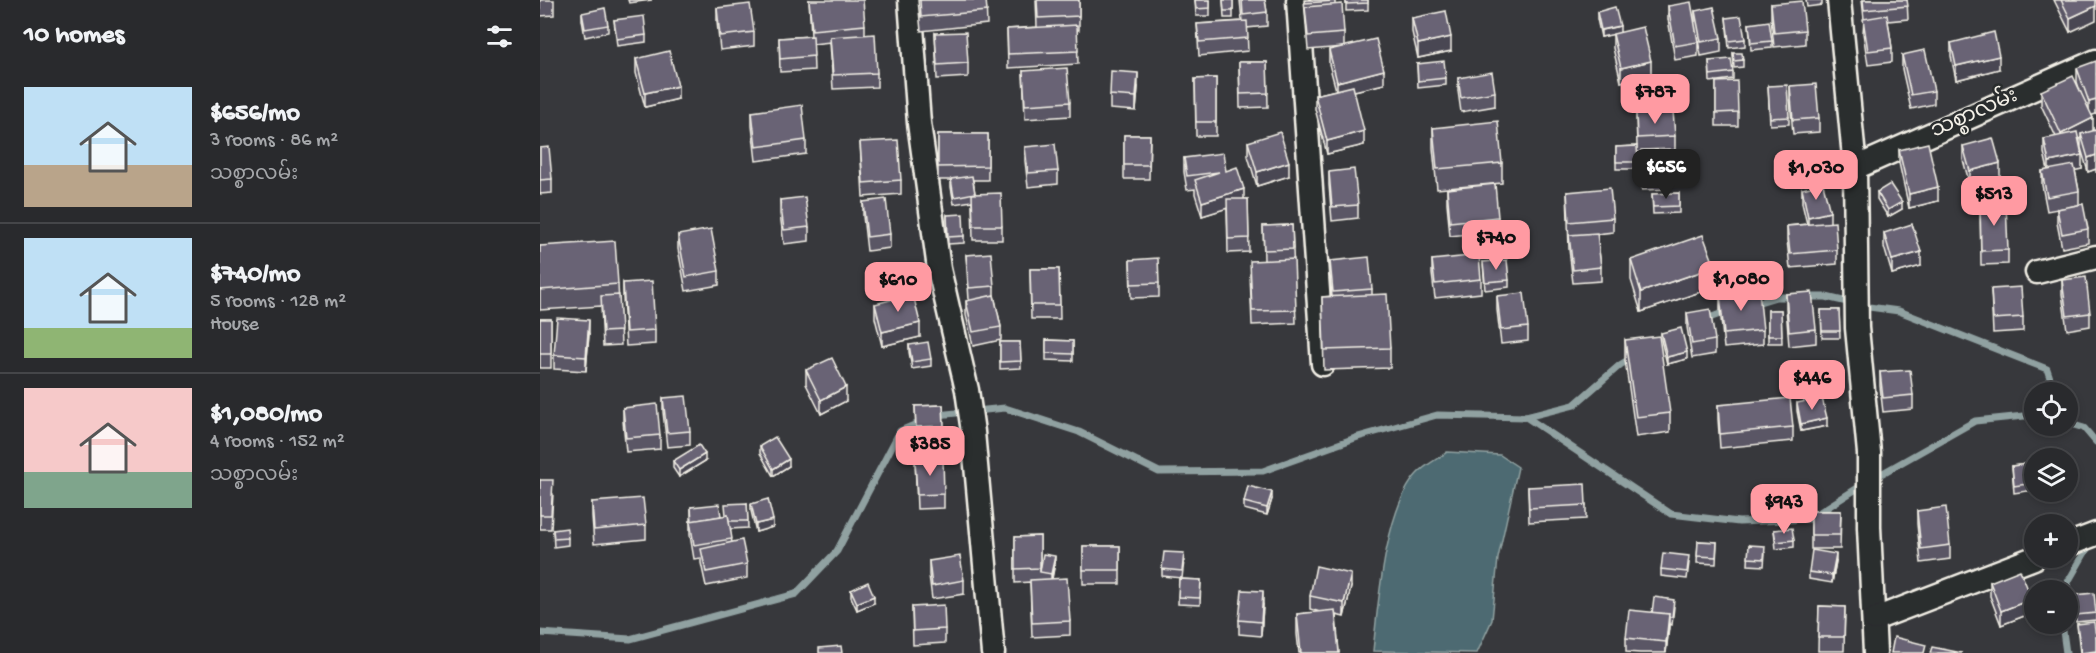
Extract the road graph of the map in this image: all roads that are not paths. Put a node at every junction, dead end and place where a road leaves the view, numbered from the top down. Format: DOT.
graph roads {
  1 [pos="910,0"];
  2 [pos="1298,0"];
  3 [pos="1839,0"];
  4 [pos="2096,61"];
  5 [pos="1855,168"];
  6 [pos="2096,257"];
  7 [pos="2037,272"];
  8 [pos="1323,364"];
  9 [pos="2096,534"];
  10 [pos="2078,541"];
  11 [pos="2024,562"];
  12 [pos="1875,619"];
  13 [pos="993,653"];
  14 [pos="1875,653"];
  1 -- 13 [label="street"];
  2 -- 8 [label="street"];
  3 -- 5 [label="street"];
  4 -- 5 [label="street, သစ္စာလမ်း"];
  5 -- 12 [label="street"];
  6 -- 7 [label="street"];
  9 -- 10 [label="street"];
  11 -- 12 [label="street"];
  12 -- 14 [label="street"];
}
